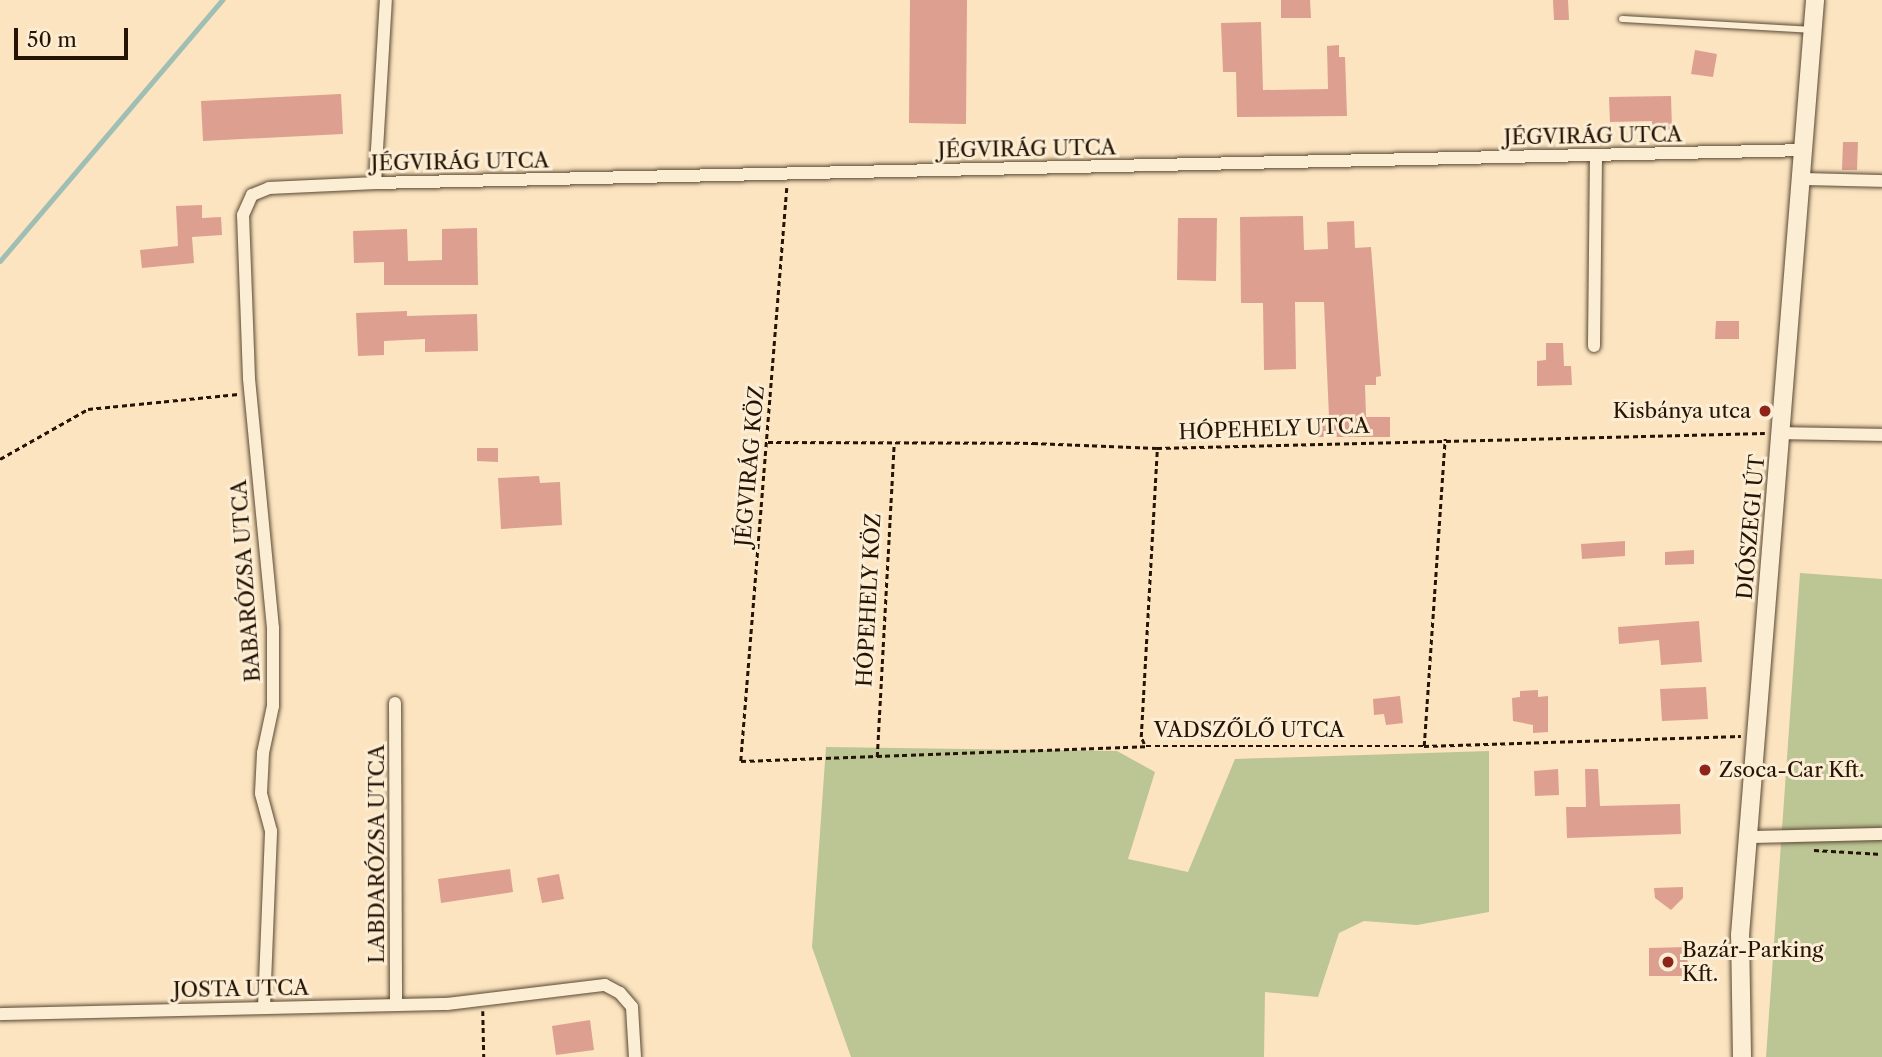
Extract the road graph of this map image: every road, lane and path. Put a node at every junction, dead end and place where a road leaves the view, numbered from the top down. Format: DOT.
graph roads {
  1 [pos="386,0"];
  2 [pos="1815,0"];
  3 [pos="1622,19"];
  4 [pos="1813,30"];
  5 [pos="1803,150"];
  6 [pos="1596,155"];
  7 [pos="788,174"];
  8 [pos="1801,179"];
  9 [pos="1882,181"];
  10 [pos="375,183"];
  11 [pos="252,195"];
  12 [pos="1594,346"];
  13 [pos="250,393"];
  14 [pos="1781,433"];
  15 [pos="1882,435"];
  16 [pos="1445,439"];
  17 [pos="768,442"];
  18 [pos="894,443"];
  19 [pos="1157,448"];
  20 [pos="0,459"];
  21 [pos="395,703"];
  22 [pos="1757,735"];
  23 [pos="1146,746"];
  24 [pos="1424,746"];
  25 [pos="877,757"];
  26 [pos="741,761"];
  27 [pos="1882,834"];
  28 [pos="1749,836"];
  29 [pos="483,1001"];
  30 [pos="396,1004"];
  31 [pos="264,1007"];
  32 [pos="0,1014"];
  33 [pos="484,1057"];
  34 [pos="635,1057"];
  35 [pos="1742,1057"];
  1 -- 10 [label="street"];
  2 -- 4 [label="main road, DIÓSZEGI ÚT"];
  3 -- 4 [label="lane"];
  4 -- 5 [label="main road, DIÓSZEGI ÚT"];
  5 -- 6 [label="street, JÉGVIRÁG UTCA"];
  5 -- 8 [label="main road, DIÓSZEGI ÚT"];
  6 -- 7 [label="street, JÉGVIRÁG UTCA"];
  6 -- 12 [label="street"];
  7 -- 10 [label="street, JÉGVIRÁG UTCA"];
  7 -- 17 [label="path, JÉGVIRÁG KÖZ"];
  8 -- 9 [label="street"];
  8 -- 14 [label="main road, DIÓSZEGI ÚT"];
  10 -- 11 [label="street, JÉGVIRÁG UTCA"];
  11 -- 13 [label="street, BABARÓZSA UTCA"];
  13 -- 20 [label="path"];
  13 -- 31 [label="street, BABARÓZSA UTCA"];
  14 -- 15 [label="street"];
  14 -- 16 [label="path, HÓPEHELY UTCA"];
  14 -- 22 [label="main road, DIÓSZEGI ÚT"];
  16 -- 19 [label="path, HÓPEHELY UTCA"];
  16 -- 24 [label="path"];
  17 -- 18 [label="path, HÓPEHELY UTCA"];
  17 -- 26 [label="path, JÉGVIRÁG KÖZ"];
  18 -- 19 [label="path, HÓPEHELY UTCA"];
  18 -- 25 [label="path, HÓPEHELY KÖZ"];
  19 -- 23 [label="path"];
  21 -- 30 [label="street, LABDARÓZSA UTCA"];
  22 -- 24 [label="path, VADSZŐLŐ UTCA"];
  22 -- 28 [label="main road, DIÓSZEGI ÚT"];
  23 -- 24 [label="path, VADSZŐLŐ UTCA"];
  23 -- 25 [label="path, VADSZŐLŐ UTCA"];
  25 -- 26 [label="path, VADSZŐLŐ UTCA"];
  27 -- 28 [label="street"];
  28 -- 35 [label="main road, DIÓSZEGI ÚT"];
  29 -- 30 [label="street, JOSTA UTCA"];
  29 -- 33 [label="path"];
  29 -- 34 [label="street, JOSTA UTCA"];
  30 -- 31 [label="street, JOSTA UTCA"];
  31 -- 32 [label="street, JOSTA UTCA"];
}
